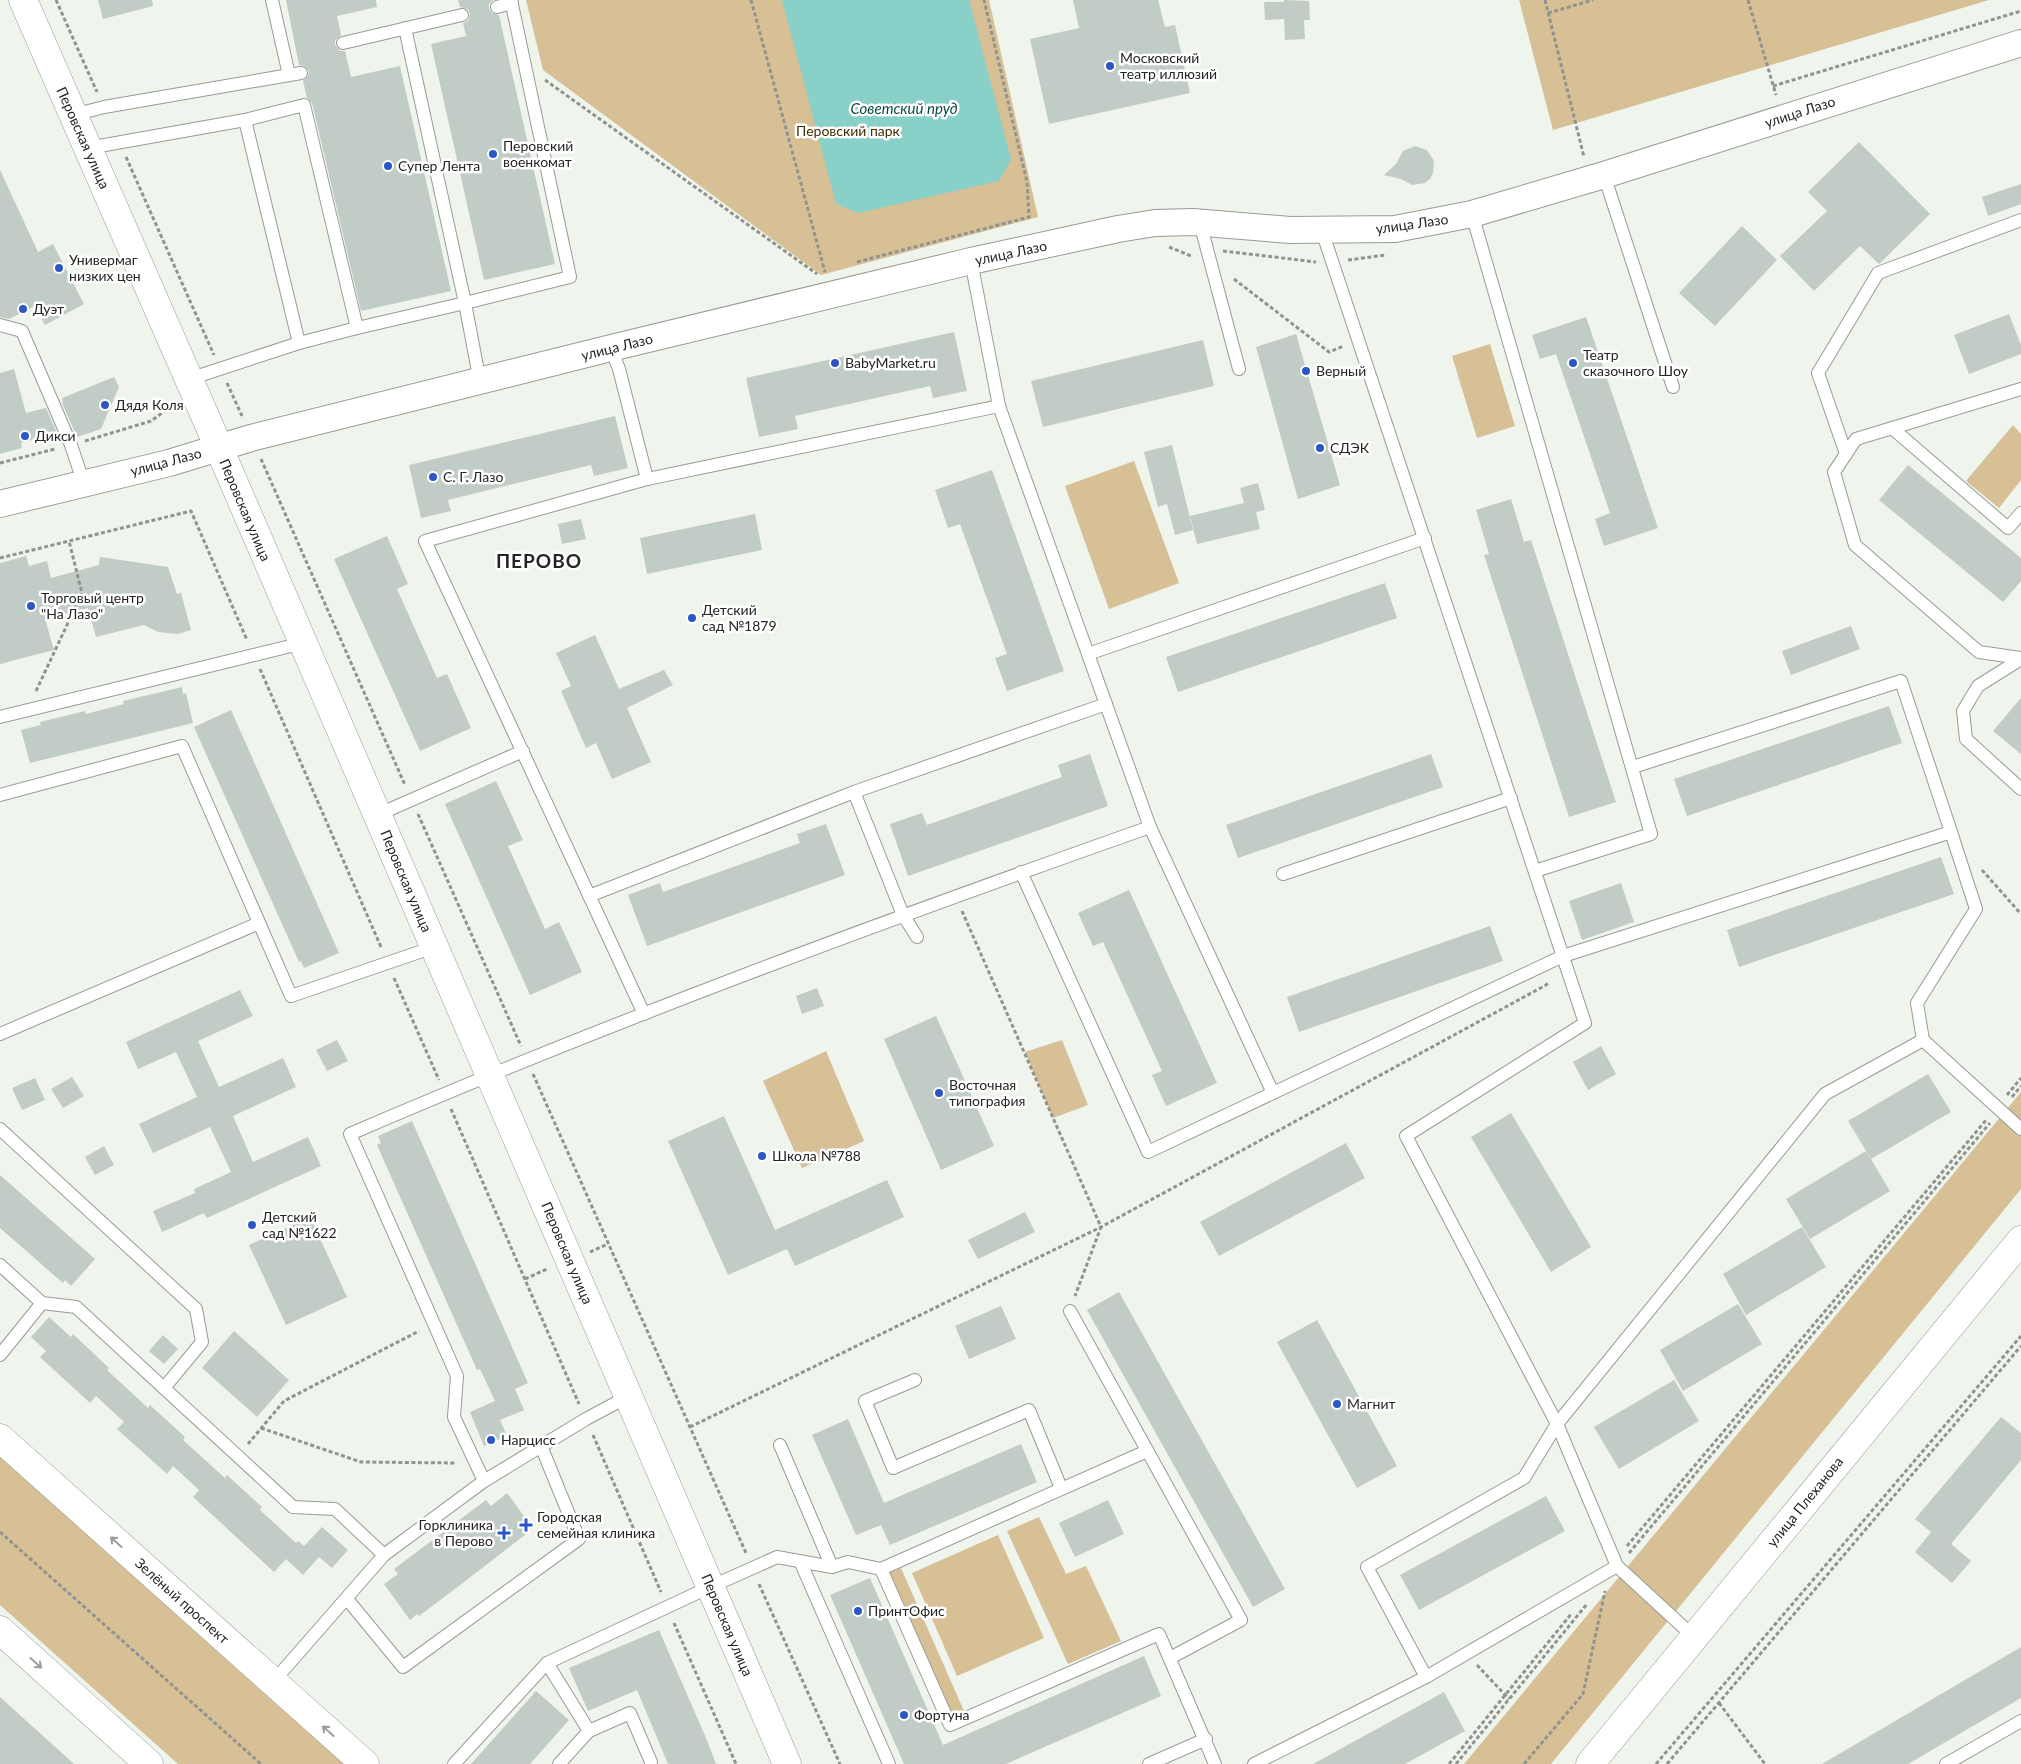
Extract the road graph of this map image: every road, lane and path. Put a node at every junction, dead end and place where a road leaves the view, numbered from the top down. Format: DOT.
graph roads {
  1 [pos="23,0"];
  2 [pos="56,0"];
  3 [pos="272,0"];
  4 [pos="751,0"];
  5 [pos="984,0"];
  6 [pos="1544,0"];
  7 [pos="1593,0"];
  8 [pos="1748,0"];
  9 [pos="511,2"];
  10 [pos="497,7"];
  11 [pos="2021,12"];
  12 [pos="1548,13"];
  13 [pos="462,15"];
  14 [pos="405,28"];
  15 [pos="2021,42"];
  16 [pos="343,43"];
  17 [pos="544,79"];
  18 [pos="1773,86"];
  19 [pos="104,107"];
  20 [pos="73,115"];
  21 [pos="1782,117"];
  22 [pos="245,120"];
  23 [pos="120,143"];
  24 [pos="88,148"];
  25 [pos="1596,177"];
  26 [pos="1472,214"];
  27 [pos="2021,220"];
  28 [pos="1200,223"];
  29 [pos="1322,231"];
  30 [pos="1206,248"];
  31 [pos="1390,254"];
  32 [pos="971,261"];
  33 [pos="1332,261"];
  34 [pos="852,263"];
  35 [pos="1211,265"];
  36 [pos="834,268"];
  37 [pos="821,277"];
  38 [pos="465,303"];
  39 [pos="0,324"];
  40 [pos="357,328"];
  41 [pos="1359,341"];
  42 [pos="299,343"];
  43 [pos="611,348"];
  44 [pos="221,369"];
  45 [pos="1239,369"];
  46 [pos="189,379"];
  47 [pos="480,382"];
  48 [pos="1673,387"];
  49 [pos="2021,389"];
  50 [pos="999,406"];
  51 [pos="242,418"];
  52 [pos="1892,428"];
  53 [pos="219,448"];
  54 [pos="1846,454"];
  55 [pos="259,456"];
  56 [pos="647,479"];
  57 [pos="84,484"];
  58 [pos="0,504"];
  59 [pos="2021,513"];
  60 [pos="1424,538"];
  61 [pos="68,541"];
  62 [pos="0,558"];
  63 [pos="303,643"];
  64 [pos="1088,654"];
  65 [pos="254,655"];
  66 [pos="2021,658"];
  67 [pos="1106,704"];
  68 [pos="27,710"];
  69 [pos="0,717"];
  70 [pos="523,751"];
  71 [pos="1632,767"];
  72 [pos="2021,789"];
  73 [pos="854,792"];
  74 [pos="0,795"];
  75 [pos="1511,798"];
  76 [pos="412,800"];
  77 [pos="377,815"];
  78 [pos="1150,827"];
  79 [pos="1951,832"];
  80 [pos="1958,855"];
  81 [pos="1535,871"];
  82 [pos="1021,872"];
  83 [pos="1283,874"];
  84 [pos="589,896"];
  85 [pos="956,896"];
  86 [pos="2021,914"];
  87 [pos="903,915"];
  88 [pos="259,923"];
  89 [pos="917,937"];
  90 [pos="434,947"];
  91 [pos="1563,956"];
  92 [pos="387,963"];
  93 [pos="644,1014"];
  94 [pos="0,1034"];
  95 [pos="1923,1040"];
  96 [pos="526,1059"];
  97 [pos="489,1074"];
  98 [pos="2021,1078"];
  99 [pos="2021,1086"];
  100 [pos="444,1093"];
  101 [pos="1273,1093"];
  102 [pos="1999,1109"];
  103 [pos="0,1129"];
  104 [pos="2021,1130"];
  105 [pos="1101,1228"];
  106 [pos="2021,1240"];
  107 [pos="0,1265"];
  108 [pos="42,1303"];
  109 [pos="1070,1311"];
  110 [pos="434,1323"];
  111 [pos="2021,1336"];
  112 [pos="2021,1346"];
  113 [pos="0,1355"];
  114 [pos="915,1380"];
  115 [pos="164,1388"];
  116 [pos="628,1396"];
  117 [pos="586,1419"];
  118 [pos="1557,1424"];
  119 [pos="690,1427"];
  120 [pos="261,1428"];
  121 [pos="0,1438"];
  122 [pos="780,1445"];
  123 [pos="541,1446"];
  124 [pos="1148,1451"];
  125 [pos="238,1456"];
  126 [pos="475,1463"];
  127 [pos="484,1481"];
  128 [pos="1062,1488"];
  129 [pos="0,1532"];
  130 [pos="384,1555"];
  131 [pos="800,1561"];
  132 [pos="1616,1564"];
  133 [pos="832,1567"];
  134 [pos="752,1568"];
  135 [pos="881,1569"];
  136 [pos="710,1586"];
  137 [pos="347,1599"];
  138 [pos="1590,1601"];
  139 [pos="668,1608"];
  140 [pos="1572,1613"];
  141 [pos="0,1630"];
  142 [pos="1694,1637"];
  143 [pos="1465,1653"];
  144 [pos="1170,1658"];
  145 [pos="547,1663"];
  146 [pos="1426,1677"];
  147 [pos="273,1682"];
  148 [pos="1506,1695"];
  149 [pos="1509,1699"];
  150 [pos="1719,1703"];
  151 [pos="2021,1721"];
  152 [pos="589,1731"];
  153 [pos="1206,1739"];
  154 [pos="1598,1761"];
  155 [pos="651,1762"];
  156 [pos="149,1764"];
  157 [pos="261,1764"];
  158 [pos="364,1764"];
  159 [pos="454,1764"];
  160 [pos="559,1764"];
  161 [pos="736,1764"];
  162 [pos="786,1764"];
  163 [pos="840,1764"];
  164 [pos="889,1764"];
  165 [pos="1149,1764"];
  166 [pos="1215,1764"];
  167 [pos="1254,1764"];
  168 [pos="1448,1764"];
  169 [pos="1456,1764"];
  170 [pos="1524,1764"];
  171 [pos="1656,1764"];
  172 [pos="1667,1764"];
  173 [pos="1765,1764"];
  174 [pos="1946,1764"];
  1 -- 20 [label="main road, Перовская улица"];
  2 -- 19 [label="path"];
  3 -- 19 [label="lane"];
  4 -- 36 [label="path"];
  5 -- 34 [label="path"];
  6 -- 12 [label="path"];
  7 -- 12 [label="path"];
  8 -- 18 [label="path"];
  9 -- 10 [label="lane"];
  9 -- 38 [label="lane"];
  11 -- 18 [label="path"];
  12 -- 25 [label="path"];
  13 -- 14 [label="lane"];
  14 -- 16 [label="lane"];
  14 -- 38 [label="lane"];
  15 -- 21 [label="street, улица Лазо"];
  17 -- 37 [label="path"];
  18 -- 21 [label="path"];
  19 -- 20 [label="lane"];
  20 -- 24 [label="main road, Перовская улица"];
  21 -- 25 [label="street, улица Лазо"];
  22 -- 23 [label="lane"];
  22 -- 40 [label="lane"];
  22 -- 42 [label="lane"];
  23 -- 24 [label="lane"];
  23 -- 44 [label="path"];
  24 -- 46 [label="main road, Перовская улица"];
  25 -- 26 [label="street, улица Лазо"];
  25 -- 48 [label="lane"];
  26 -- 29 [label="street, улица Лазо"];
  26 -- 71 [label="lane"];
  27 -- 54 [label="lane"];
  28 -- 29 [label="street, улица Лазо"];
  28 -- 30 [label="lane"];
  28 -- 32 [label="street, улица Лазо"];
  29 -- 33 [label="lane"];
  30 -- 33 [label="path"];
  30 -- 35 [label="lane"];
  30 -- 35 [label="path"];
  31 -- 33 [label="path"];
  32 -- 43 [label="street, улица Лазо"];
  32 -- 50 [label="lane"];
  33 -- 41 [label="lane"];
  35 -- 41 [label="path"];
  35 -- 45 [label="lane"];
  38 -- 40 [label="lane"];
  38 -- 47 [label="lane"];
  39 -- 57 [label="lane"];
  40 -- 42 [label="lane"];
  41 -- 60 [label="lane"];
  42 -- 44 [label="lane"];
  43 -- 47 [label="street, улица Лазо"];
  43 -- 56 [label="lane"];
  44 -- 46 [label="lane"];
  44 -- 51 [label="path"];
  46 -- 53 [label="main road, Перовская улица"];
  47 -- 53 [label="street, улица Лазо"];
  49 -- 52 [label="lane"];
  50 -- 56 [label="lane"];
  50 -- 64 [label="lane"];
  52 -- 54 [label="lane"];
  52 -- 59 [label="lane"];
  53 -- 57 [label="street, улица Лазо"];
  53 -- 63 [label="main road, Перовская улица"];
  54 -- 66 [label="lane"];
  55 -- 76 [label="path"];
  56 -- 70 [label="lane"];
  57 -- 58 [label="street, улица Лазо"];
  60 -- 64 [label="lane"];
  60 -- 75 [label="lane"];
  61 -- 62 [label="path"];
  61 -- 65 [label="path"];
  61 -- 68 [label="path"];
  63 -- 65 [label="lane"];
  63 -- 77 [label="main road, Перовская улица"];
  64 -- 67 [label="lane"];
  65 -- 68 [label="lane"];
  65 -- 92 [label="path"];
  66 -- 72 [label="lane"];
  67 -- 73 [label="lane"];
  67 -- 78 [label="lane"];
  68 -- 69 [label="lane"];
  70 -- 76 [label="lane"];
  70 -- 84 [label="lane"];
  71 -- 79 [label="lane"];
  71 -- 81 [label="lane"];
  73 -- 84 [label="lane"];
  73 -- 87 [label="lane"];
  74 -- 88 [label="lane"];
  75 -- 81 [label="lane"];
  75 -- 83 [label="lane"];
  76 -- 77 [label="lane"];
  76 -- 96 [label="path"];
  77 -- 90 [label="main road, Перовская улица"];
  78 -- 82 [label="lane"];
  78 -- 101 [label="lane"];
  79 -- 80 [label="lane"];
  79 -- 91 [label="lane"];
  80 -- 86 [label="path"];
  80 -- 95 [label="lane"];
  81 -- 91 [label="lane"];
  82 -- 85 [label="lane"];
  82 -- 101 [label="lane"];
  84 -- 93 [label="lane"];
  85 -- 87 [label="lane"];
  85 -- 105 [label="path"];
  87 -- 89 [label="lane"];
  87 -- 93 [label="lane"];
  88 -- 92 [label="lane"];
  88 -- 94 [label="lane"];
  90 -- 92 [label="lane"];
  90 -- 97 [label="main road, Перовская улица"];
  91 -- 101 [label="lane"];
  91 -- 105 [label="path"];
  91 -- 118 [label="lane"];
  92 -- 100 [label="path"];
  93 -- 96 [label="lane"];
  95 -- 102 [label="lane"];
  95 -- 118 [label="lane"];
  96 -- 97 [label="lane"];
  96 -- 119 [label="path"];
  97 -- 100 [label="lane"];
  97 -- 116 [label="main road, Перовская улица"];
  98 -- 102 [label="path"];
  99 -- 102 [label="path"];
  100 -- 110 [label="lane"];
  100 -- 117 [label="path"];
  102 -- 104 [label="lane"];
  102 -- 132 [label="path"];
  102 -- 132 [label="path"];
  103 -- 115 [label="lane"];
  105 -- 109 [label="path"];
  105 -- 119 [label="path"];
  106 -- 142 [label="main road, улица Плеханова"];
  107 -- 108 [label="lane"];
  108 -- 113 [label="lane"];
  108 -- 115 [label="lane"];
  109 -- 124 [label="lane"];
  110 -- 120 [label="path"];
  110 -- 126 [label="lane"];
  111 -- 171 [label="path"];
  112 -- 150 [label="path"];
  114 -- 128 [label="lane"];
  115 -- 125 [label="lane"];
  116 -- 117 [label="lane"];
  116 -- 136 [label="main road, Перовская улица"];
  117 -- 123 [label="lane"];
  117 -- 139 [label="path"];
  118 -- 132 [label="lane"];
  118 -- 146 [label="lane"];
  119 -- 134 [label="path"];
  120 -- 125 [label="path"];
  120 -- 126 [label="path"];
  147 -- 121 [label="main road, Зелёный проспект, one-way"];
  122 -- 133 [label="lane"];
  123 -- 127 [label="lane"];
  123 -- 137 [label="lane"];
  124 -- 128 [label="lane"];
  124 -- 144 [label="lane"];
  125 -- 130 [label="lane"];
  126 -- 127 [label="lane"];
  127 -- 130 [label="lane"];
  128 -- 135 [label="lane"];
  129 -- 157 [label="path"];
  130 -- 137 [label="lane"];
  131 -- 133 [label="lane"];
  131 -- 134 [label="lane"];
  131 -- 164 [label="lane"];
  132 -- 142 [label="lane"];
  132 -- 143 [label="lane"];
  132 -- 170 [label="path"];
  133 -- 135 [label="lane"];
  134 -- 136 [label="lane"];
  134 -- 163 [label="path"];
  135 -- 144 [label="lane"];
  136 -- 139 [label="lane"];
  136 -- 162 [label="main road, Перовская улица"];
  137 -- 147 [label="lane"];
  138 -- 149 [label="path"];
  139 -- 145 [label="lane"];
  139 -- 161 [label="path"];
  140 -- 148 [label="path"];
  141 -- 156 [label="main road, one-way"];
  142 -- 154 [label="main road, улица Плеханова"];
  143 -- 146 [label="lane"];
  143 -- 148 [label="path"];
  144 -- 153 [label="lane"];
  145 -- 152 [label="lane"];
  145 -- 159 [label="lane"];
  146 -- 167 [label="lane"];
  158 -- 147 [label="main road, Зелёный проспект, one-way"];
  148 -- 149 [label="path"];
  148 -- 168 [label="path"];
  149 -- 169 [label="path"];
  150 -- 172 [label="path"];
  150 -- 173 [label="path"];
  151 -- 174 [label="lane"];
  152 -- 155 [label="lane"];
  152 -- 160 [label="lane"];
  153 -- 165 [label="lane"];
  153 -- 166 [label="lane"];
}
